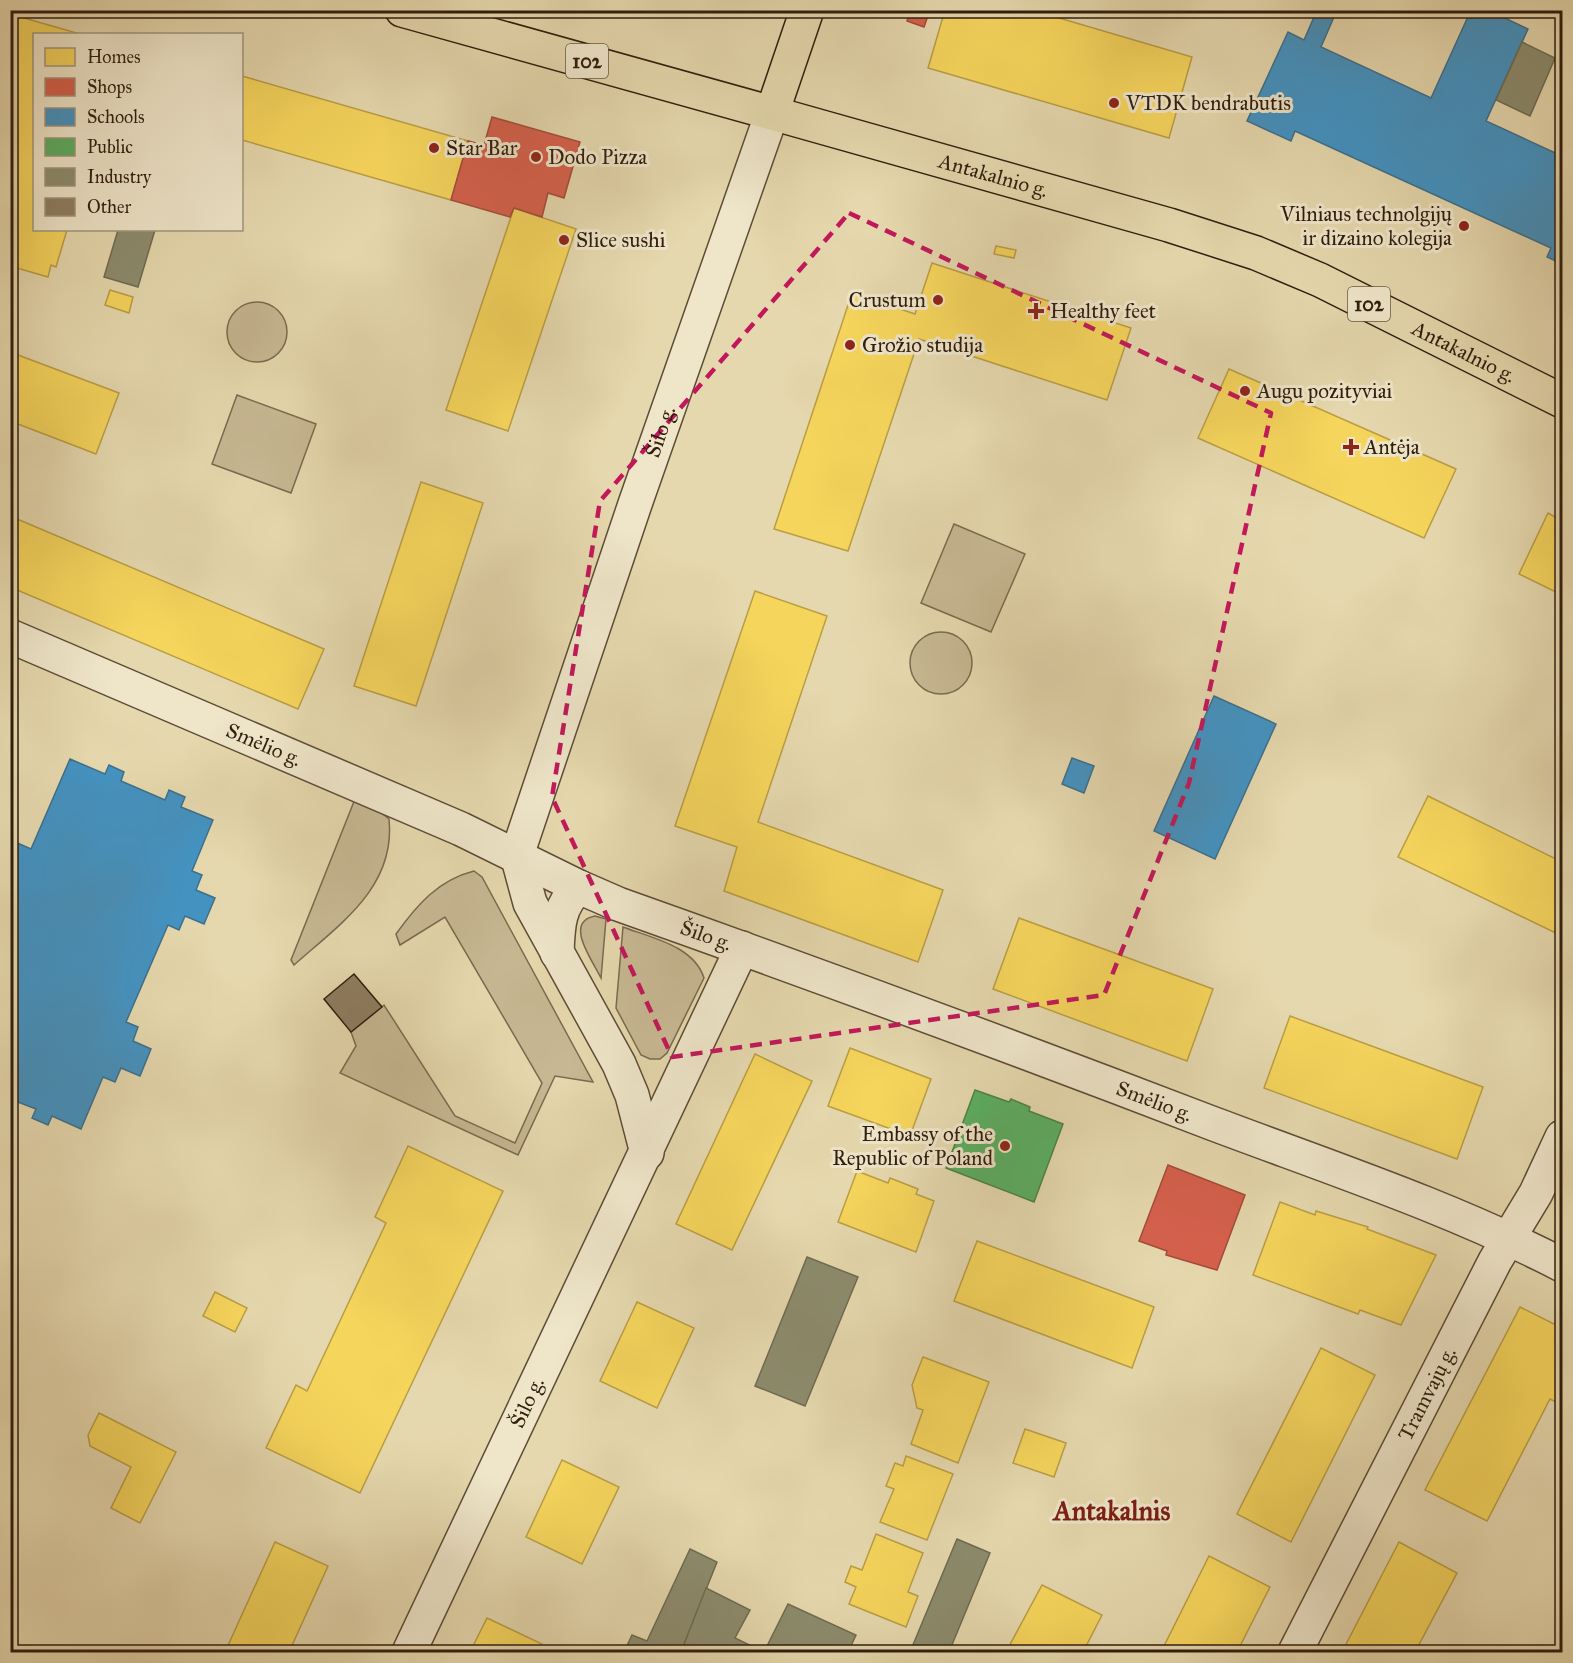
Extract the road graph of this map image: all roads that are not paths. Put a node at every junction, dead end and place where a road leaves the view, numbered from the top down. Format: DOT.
graph roads {
  1 [pos="402,10"];
  2 [pos="807,10"];
  3 [pos="772,113"];
  4 [pos="1563,400"];
  5 [pos="10,636"];
  6 [pos="517,855"];
  7 [pos="579,887"];
  8 [pos="742,948"];
  9 [pos="557,953"];
  10 [pos="619,1064"];
  11 [pos="685,1068"];
  12 [pos="1563,1137"];
  13 [pos="647,1153"];
  14 [pos="1509,1238"];
  15 [pos="1563,1265"];
  16 [pos="409,1653"];
  17 [pos="1295,1653"];
  1 -- 3 [label="main road, Antakalnio g. / 102"];
  2 -- 3 [label="main road, Šilo g."];
  3 -- 4 [label="main road, Antakalnio g. / 102"];
  3 -- 6 [label="street, Šilo g."];
  5 -- 6 [label="street, Smėlio g."];
  6 -- 7 [label="street, Šilo g."];
  6 -- 9 [label="street"];
  7 -- 8 [label="street, Šilo g."];
  7 -- 9 [label="street"];
  8 -- 11 [label="street, Šilo g."];
  8 -- 14 [label="street, Smėlio g."];
  9 -- 10 [label="street"];
  10 -- 11 [label="street"];
  10 -- 13 [label="street"];
  11 -- 13 [label="street, Šilo g."];
  12 -- 14 [label="street, Tramvajų g."];
  13 -- 16 [label="street, Šilo g."];
  14 -- 15 [label="street, Smėlio g."];
  14 -- 17 [label="street, Tramvajų g."];
}
